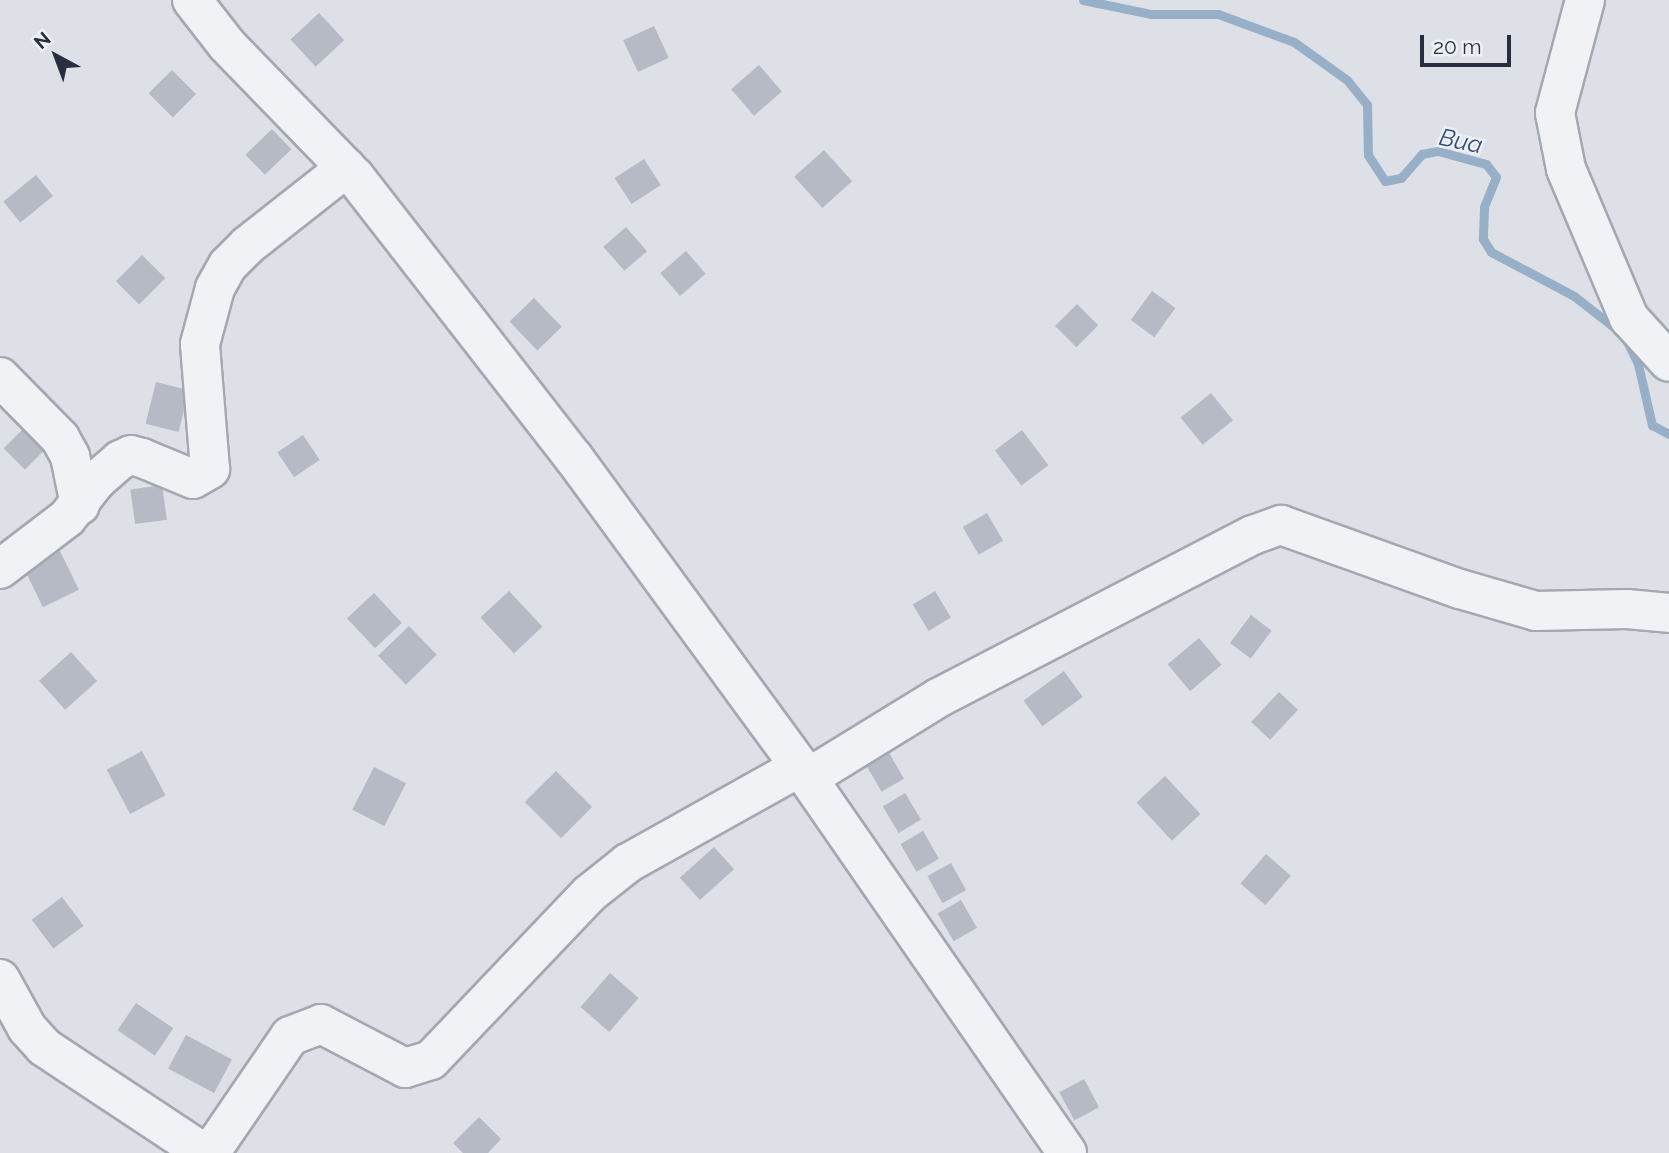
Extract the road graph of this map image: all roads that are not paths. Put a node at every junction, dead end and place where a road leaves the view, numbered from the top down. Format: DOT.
graph roads {
  1 [pos="192,0"];
  2 [pos="1585,0"];
  3 [pos="346,168"];
  4 [pos="1669,362"];
  5 [pos="0,377"];
  6 [pos="80,505"];
  7 [pos="0,569"];
  8 [pos="1669,613"];
  9 [pos="804,772"];
  10 [pos="0,979"];
  11 [pos="204,1153"];
  12 [pos="210,1153"];
  13 [pos="1067,1153"];
  1 -- 3 [label="street"];
  2 -- 4 [label="street"];
  3 -- 6 [label="street"];
  3 -- 9 [label="street"];
  5 -- 6 [label="street"];
  6 -- 7 [label="street"];
  8 -- 9 [label="street"];
  9 -- 12 [label="street"];
  9 -- 13 [label="street"];
  10 -- 11 [label="street"];
}
